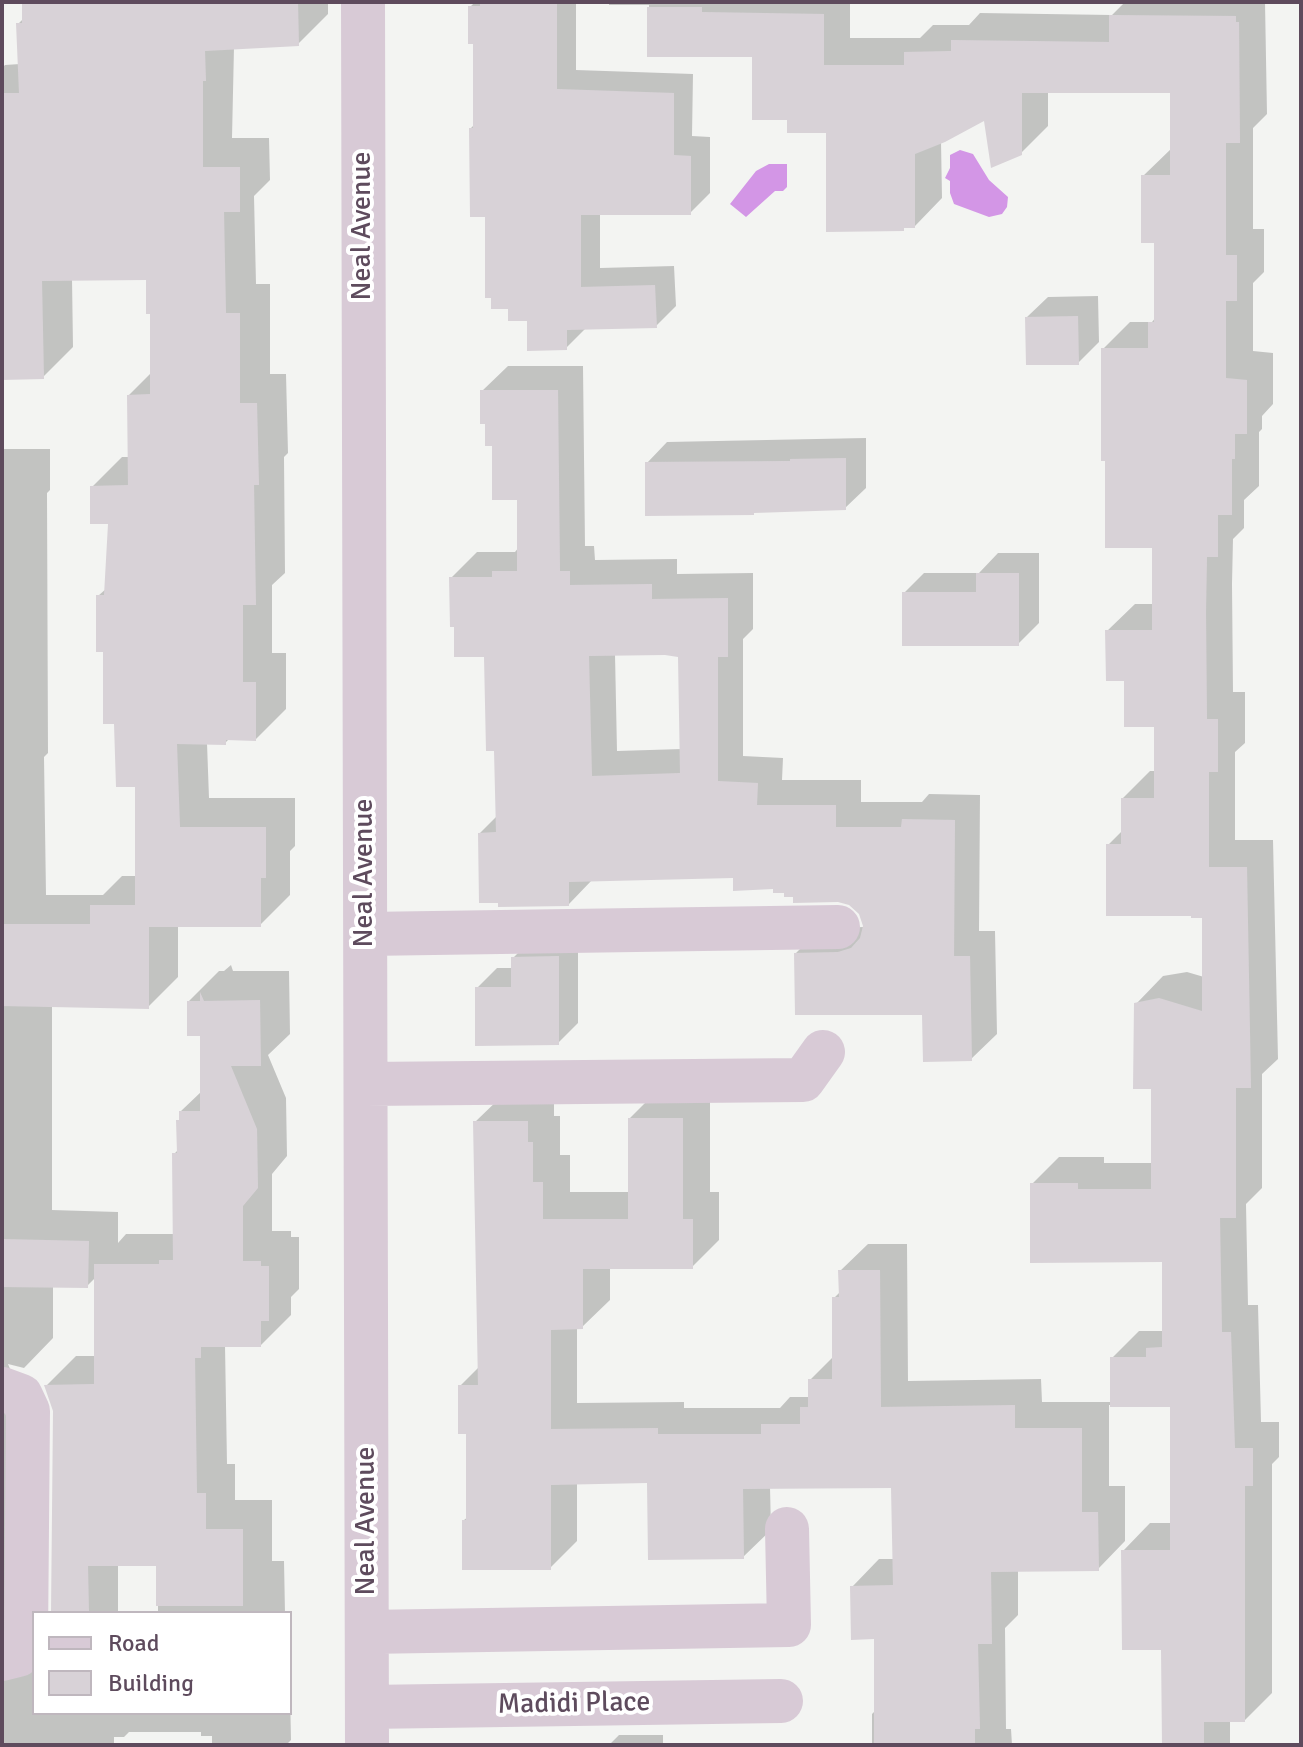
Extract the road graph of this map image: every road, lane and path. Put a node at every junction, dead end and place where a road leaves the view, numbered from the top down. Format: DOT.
graph roads {
  1 [pos="363,2"];
  2 [pos="838,927"];
  3 [pos="366,934"];
  4 [pos="823,1052"];
  5 [pos="366,1084"];
  6 [pos="2,1389"];
  7 [pos="787,1529"];
  8 [pos="367,1632"];
  9 [pos="2,1659"];
  10 [pos="781,1701"];
  11 [pos="367,1726"];
  1 -- 3 [label="street, Neal Avenue"];
  2 -- 3 [label="street"];
  3 -- 5 [label="street, Neal Avenue"];
  4 -- 5 [label="street"];
  5 -- 8 [label="street, Neal Avenue"];
  6 -- 9 [label="street"];
  7 -- 8 [label="street"];
  8 -- 11 [label="street, Neal Avenue"];
  10 -- 11 [label="street, Madidi Place"];
}
